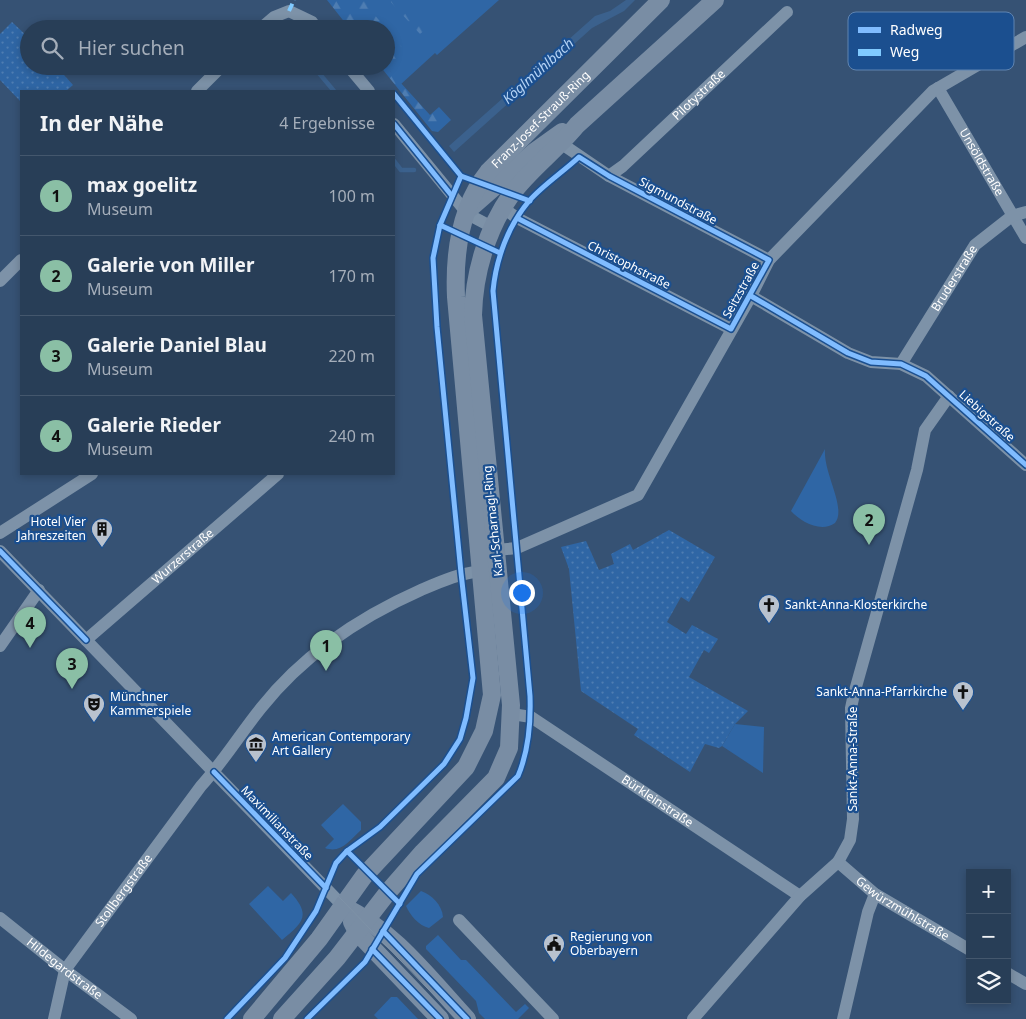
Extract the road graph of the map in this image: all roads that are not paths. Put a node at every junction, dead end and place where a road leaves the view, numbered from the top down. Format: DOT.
graph roads {
  1 [pos="661,0"];
  2 [pos="715,0"];
  3 [pos="787,12"];
  4 [pos="270,20"];
  5 [pos="308,20"];
  6 [pos="1026,37"];
  7 [pos="1014,44"];
  8 [pos="969,70"];
  9 [pos="213,75"];
  10 [pos="356,75"];
  11 [pos="938,88"];
  12 [pos="198,90"];
  13 [pos="368,90"];
  14 [pos="576,124"];
  15 [pos="395,125"];
  16 [pos="562,144"];
  17 [pos="608,176"];
  18 [pos="503,208"];
  19 [pos="467,212"];
  20 [pos="1026,212"];
  21 [pos="1012,216"];
  22 [pos="494,228"];
  23 [pos="1026,238"];
  24 [pos="769,260"];
  25 [pos="20,261"];
  26 [pos="0,281"];
  27 [pos="751,296"];
  28 [pos="731,329"];
  29 [pos="901,364"];
  30 [pos="949,396"];
  31 [pos="1026,465"];
  32 [pos="90,475"];
  33 [pos="277,475"];
  34 [pos="0,533"];
  35 [pos="496,550"];
  36 [pos="0,551"];
  37 [pos="482,571"];
  38 [pos="39,590"];
  39 [pos="86,640"];
  40 [pos="0,646"];
  41 [pos="512,714"];
  42 [pos="476,750"];
  43 [pos="506,760"];
  44 [pos="214,772"];
  45 [pos="838,862"];
  46 [pos="875,894"];
  47 [pos="800,896"];
  48 [pos="343,906"];
  49 [pos="0,918"];
  50 [pos="368,918"];
  51 [pos="458,920"];
  52 [pos="357,932"];
  53 [pos="966,948"];
  54 [pos="65,970"];
  55 [pos="1011,975"];
  56 [pos="1026,984"];
  57 [pos="257,1016"];
  58 [pos="54,1019"];
  59 [pos="131,1019"];
  60 [pos="282,1019"];
  61 [pos="440,1019"];
  62 [pos="467,1019"];
  63 [pos="553,1019"];
  64 [pos="693,1019"];
  65 [pos="843,1019"];
  1 -- 19 [label="main road, Franz-Josef-Strauß-Ring"];
  2 -- 14 [label="main road, Franz-Josef-Strauß-Ring"];
  3 -- 17 [label="street, Pilotystraße"];
  4 -- 5 [label="street"];
  6 -- 7 [label="street, Seitzstraße"];
  8 -- 11 [label="street, Seitzstraße"];
  9 -- 12 [label="street"];
  10 -- 13 [label="street"];
  11 -- 21 [label="street, Unsöldstraße"];
  11 -- 24 [label="street, Seitzstraße"];
  14 -- 16 [label="main road, Franz-Josef-Strauß-Ring"];
  14 -- 19 [label="main road, Franz-Josef-Strauß-Ring"];
  15 -- 19 [label="street"];
  16 -- 17 [label="street, Sigmundstraße"];
  16 -- 18 [label="main road, Franz-Josef-Strauß-Ring"];
  17 -- 24 [label="street, Sigmundstraße"];
  18 -- 22 [label="main road, Karl-Scharnagl-Ring"];
  18 -- 28 [label="street, Christophstraße"];
  19 -- 22 [label="street"];
  19 -- 37 [label="main road, Karl-Scharnagl-Ring"];
  20 -- 21 [label="street, Bruderstraße"];
  21 -- 23 [label="street, Unsöldstraße"];
  21 -- 29 [label="street, Bruderstraße"];
  22 -- 35 [label="main road, Karl-Scharnagl-Ring"];
  24 -- 27 [label="street, Seitzstraße"];
  25 -- 26 [label="street"];
  27 -- 28 [label="street, Seitzstraße"];
  27 -- 29 [label="street"];
  28 -- 35 [label="street, Seitzstraße"];
  29 -- 30 [label="street, Liebigstraße"];
  30 -- 31 [label="street, Liebigstraße"];
  30 -- 45 [label="street, Sankt-Anna-Straße"];
  32 -- 34 [label="street"];
  33 -- 39 [label="street, Wurzerstraße"];
  35 -- 41 [label="main road, Karl-Scharnagl-Ring"];
  36 -- 38 [label="street, Maximilianstraße"];
  37 -- 42 [label="main road, Karl-Scharnagl-Ring"];
  37 -- 44 [label="street, Stollbergstraße"];
  38 -- 39 [label="street, Maximilianstraße"];
  38 -- 40 [label="street"];
  39 -- 44 [label="street, Maximilianstraße"];
  41 -- 43 [label="main road, Karl-Scharnagl-Ring"];
  41 -- 47 [label="street, Bürkleinstraße"];
  42 -- 43 [label="main road"];
  42 -- 48 [label="main road, Karl-Scharnagl-Ring"];
  43 -- 50 [label="main road, Karl-Scharnagl-Ring"];
  44 -- 48 [label="street, Maximilianstraße"];
  44 -- 54 [label="street, Stollbergstraße"];
  45 -- 46 [label="street, Gewürzmühlstraße"];
  45 -- 47 [label="street, Sankt-Anna-Straße"];
  46 -- 53 [label="street, Gewürzmühlstraße"];
  46 -- 65 [label="street"];
  47 -- 64 [label="street, Sankt-Anna-Straße"];
  48 -- 50 [label="main road, Maximilianstraße"];
  48 -- 52 [label="main road, Maximilianstraße"];
  48 -- 57 [label="main road, Karl-Scharnagl-Ring"];
  49 -- 54 [label="street, Hildegardstraße"];
  50 -- 52 [label="main road, Karl-Scharnagl-Ring"];
  50 -- 62 [label="main road, Maximilianstraße"];
  51 -- 63 [label="street"];
  52 -- 60 [label="main road, Karl-Scharnagl-Ring"];
  52 -- 61 [label="main road, Maximilianstraße"];
  54 -- 58 [label="street, Stollbergstraße"];
  54 -- 59 [label="street, Hildegardstraße"];
  55 -- 56 [label="street"];
}
